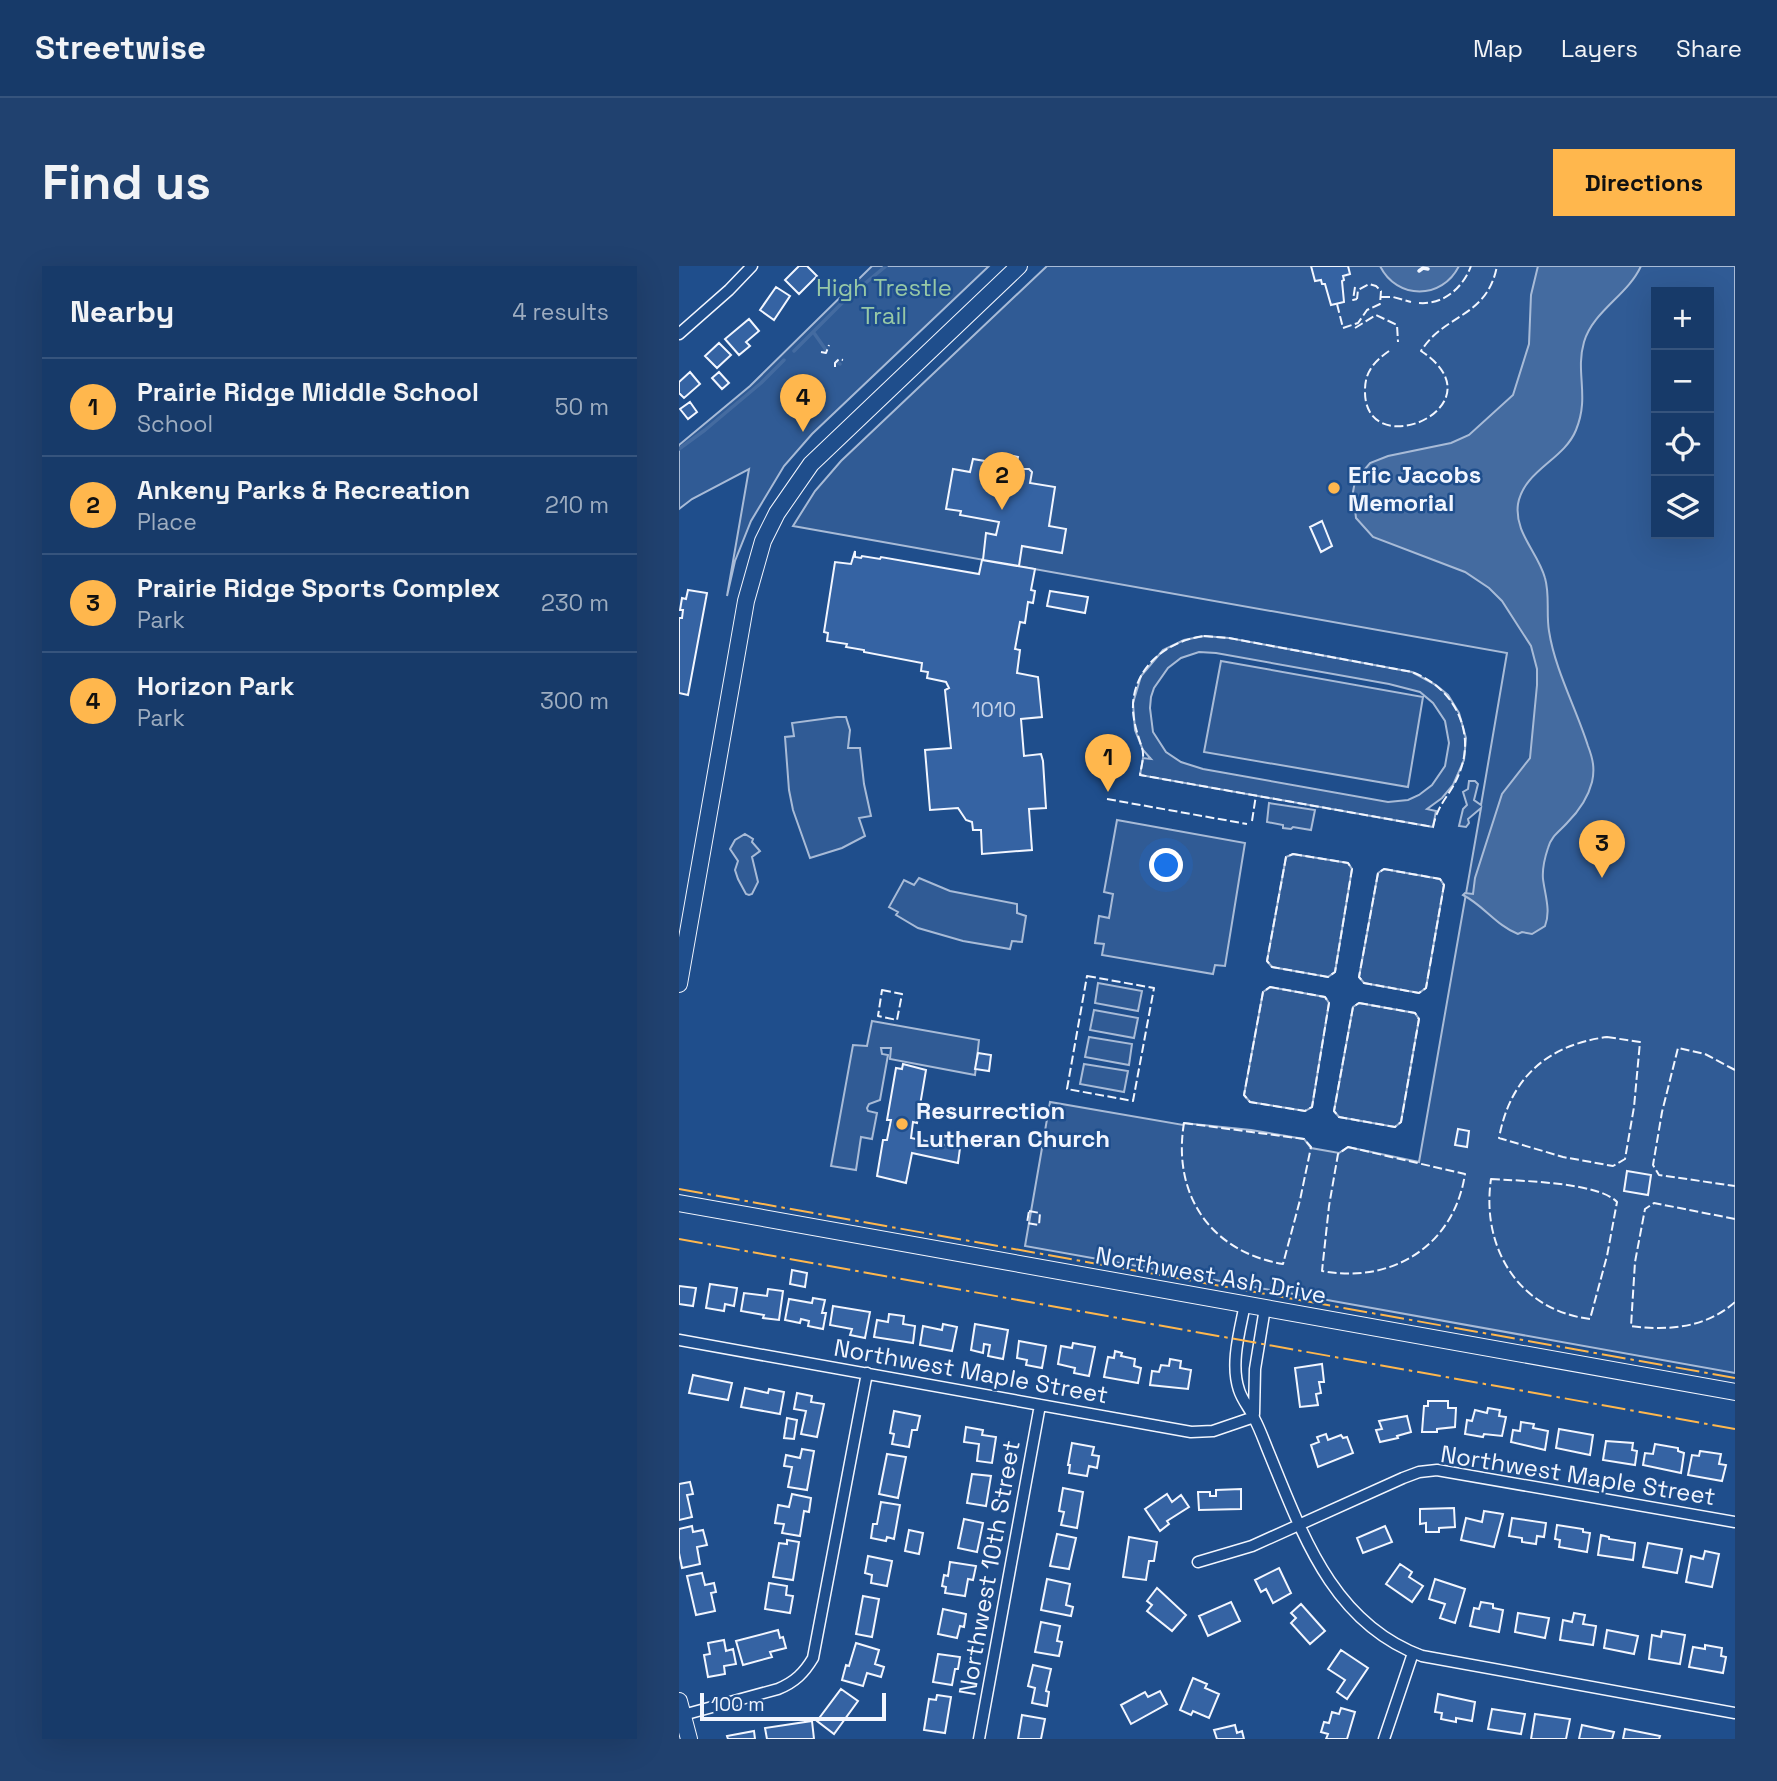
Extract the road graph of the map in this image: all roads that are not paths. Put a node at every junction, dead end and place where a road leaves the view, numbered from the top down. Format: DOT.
graph roads {
  1 [pos="751,266"];
  2 [pos="1019,266"];
  3 [pos="679,334"];
  4 [pos="679,984"];
  5 [pos="679,1203"];
  6 [pos="1244,1304"];
  7 [pos="1265,1308"];
  8 [pos="679,1340"];
  9 [pos="867,1373"];
  10 [pos="1735,1392"];
  11 [pos="1040,1405"];
  12 [pos="1254,1417"];
  13 [pos="1735,1522"];
  14 [pos="1298,1524"];
  15 [pos="1199,1562"];
  16 [pos="1413,1653"];
  17 [pos="681,1708"];
  18 [pos="1735,1713"];
  19 [pos="689,1739"];
  20 [pos="979,1739"];
  21 [pos="1384,1739"];
  1 -- 3 [label="street"];
  2 -- 4 [label="street"];
  5 -- 6 [label="street, Northwest Ash Drive"];
  6 -- 7 [label="street, Northwest Ash Drive"];
  6 -- 12 [label="street"];
  7 -- 10 [label="street, Northwest Ash Drive"];
  7 -- 12 [label="street"];
  8 -- 9 [label="street, Northwest Maple Street"];
  9 -- 11 [label="street, Northwest Maple Street"];
  9 -- 17 [label="street"];
  11 -- 12 [label="street, Northwest Maple Street"];
  11 -- 20 [label="street, Northwest 10th Street"];
  12 -- 14 [label="street"];
  13 -- 14 [label="street, Northwest Maple Street"];
  14 -- 15 [label="street, Northwest Maple Street"];
  14 -- 16 [label="street"];
  16 -- 18 [label="street"];
  16 -- 21 [label="street"];
  17 -- 19 [label="street"];
}
